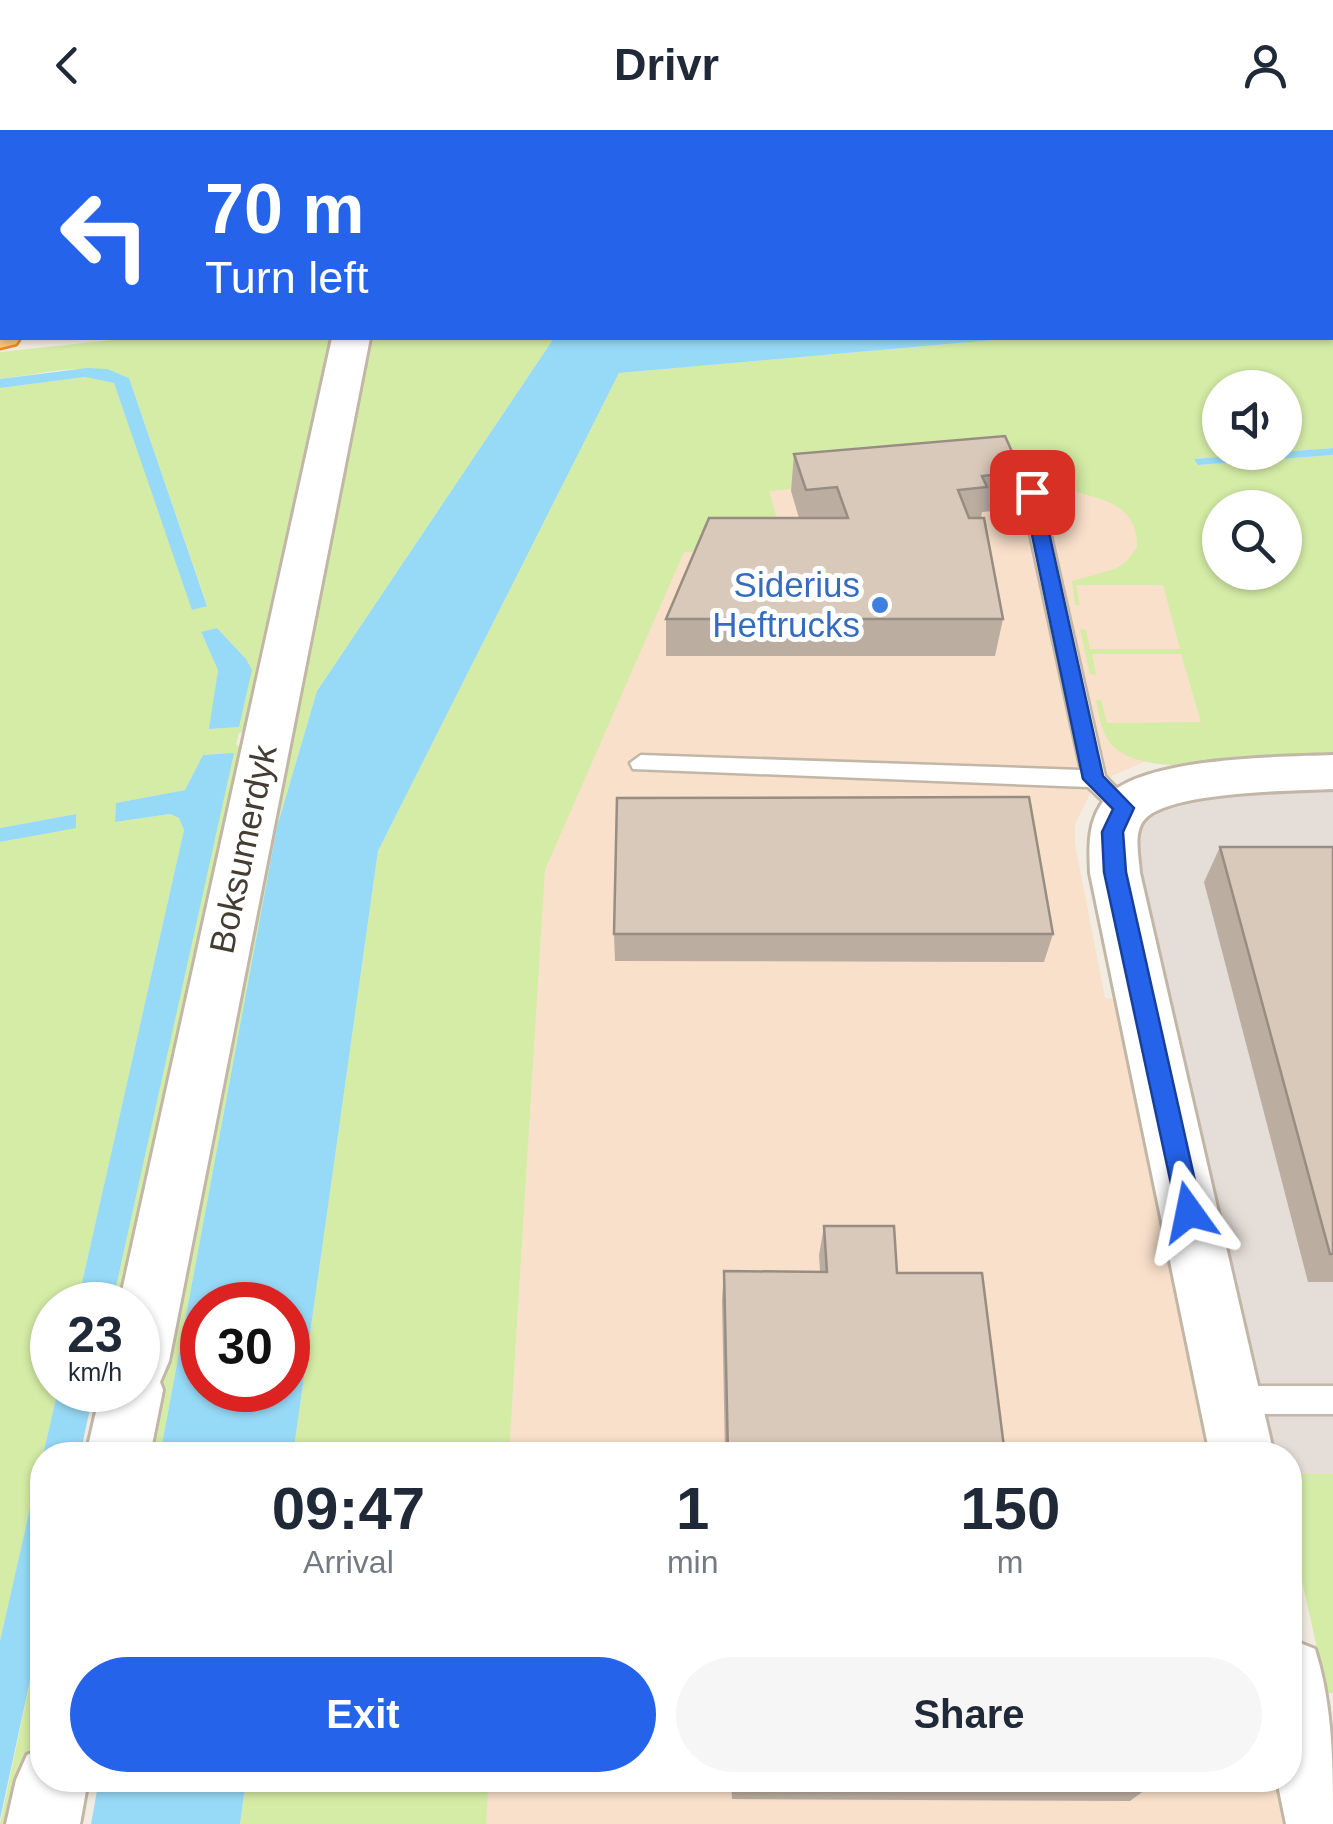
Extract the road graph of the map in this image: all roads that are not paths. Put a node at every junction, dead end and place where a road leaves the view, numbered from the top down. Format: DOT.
graph roads {
  1 [pos="350,340"];
  2 [pos="1032,492"];
  3 [pos="642,763"];
  4 [pos="1333,772"];
  5 [pos="1109,793"];
  6 [pos="154,1282"];
  7 [pos="1230,1400"];
  8 [pos="1333,1400"];
  9 [pos="127,1412"];
  10 [pos="121,1442"];
  11 [pos="1239,1442"];
  12 [pos="1302,1729"];
  13 [pos="50,1792"];
  14 [pos="43,1824"];
  15 [pos="1323,1824"];
  1 -- 6 [label="street, Boksumerdyk"];
  2 -- 5 [label="lane"];
  3 -- 5 [label="lane"];
  4 -- 5 [label="street"];
  5 -- 7 [label="street"];
  7 -- 8 [label="lane"];
  7 -- 11 [label="street"];
  9 -- 10 [label="street"];
  12 -- 15 [label="street"];
  13 -- 14 [label="street"];
}
